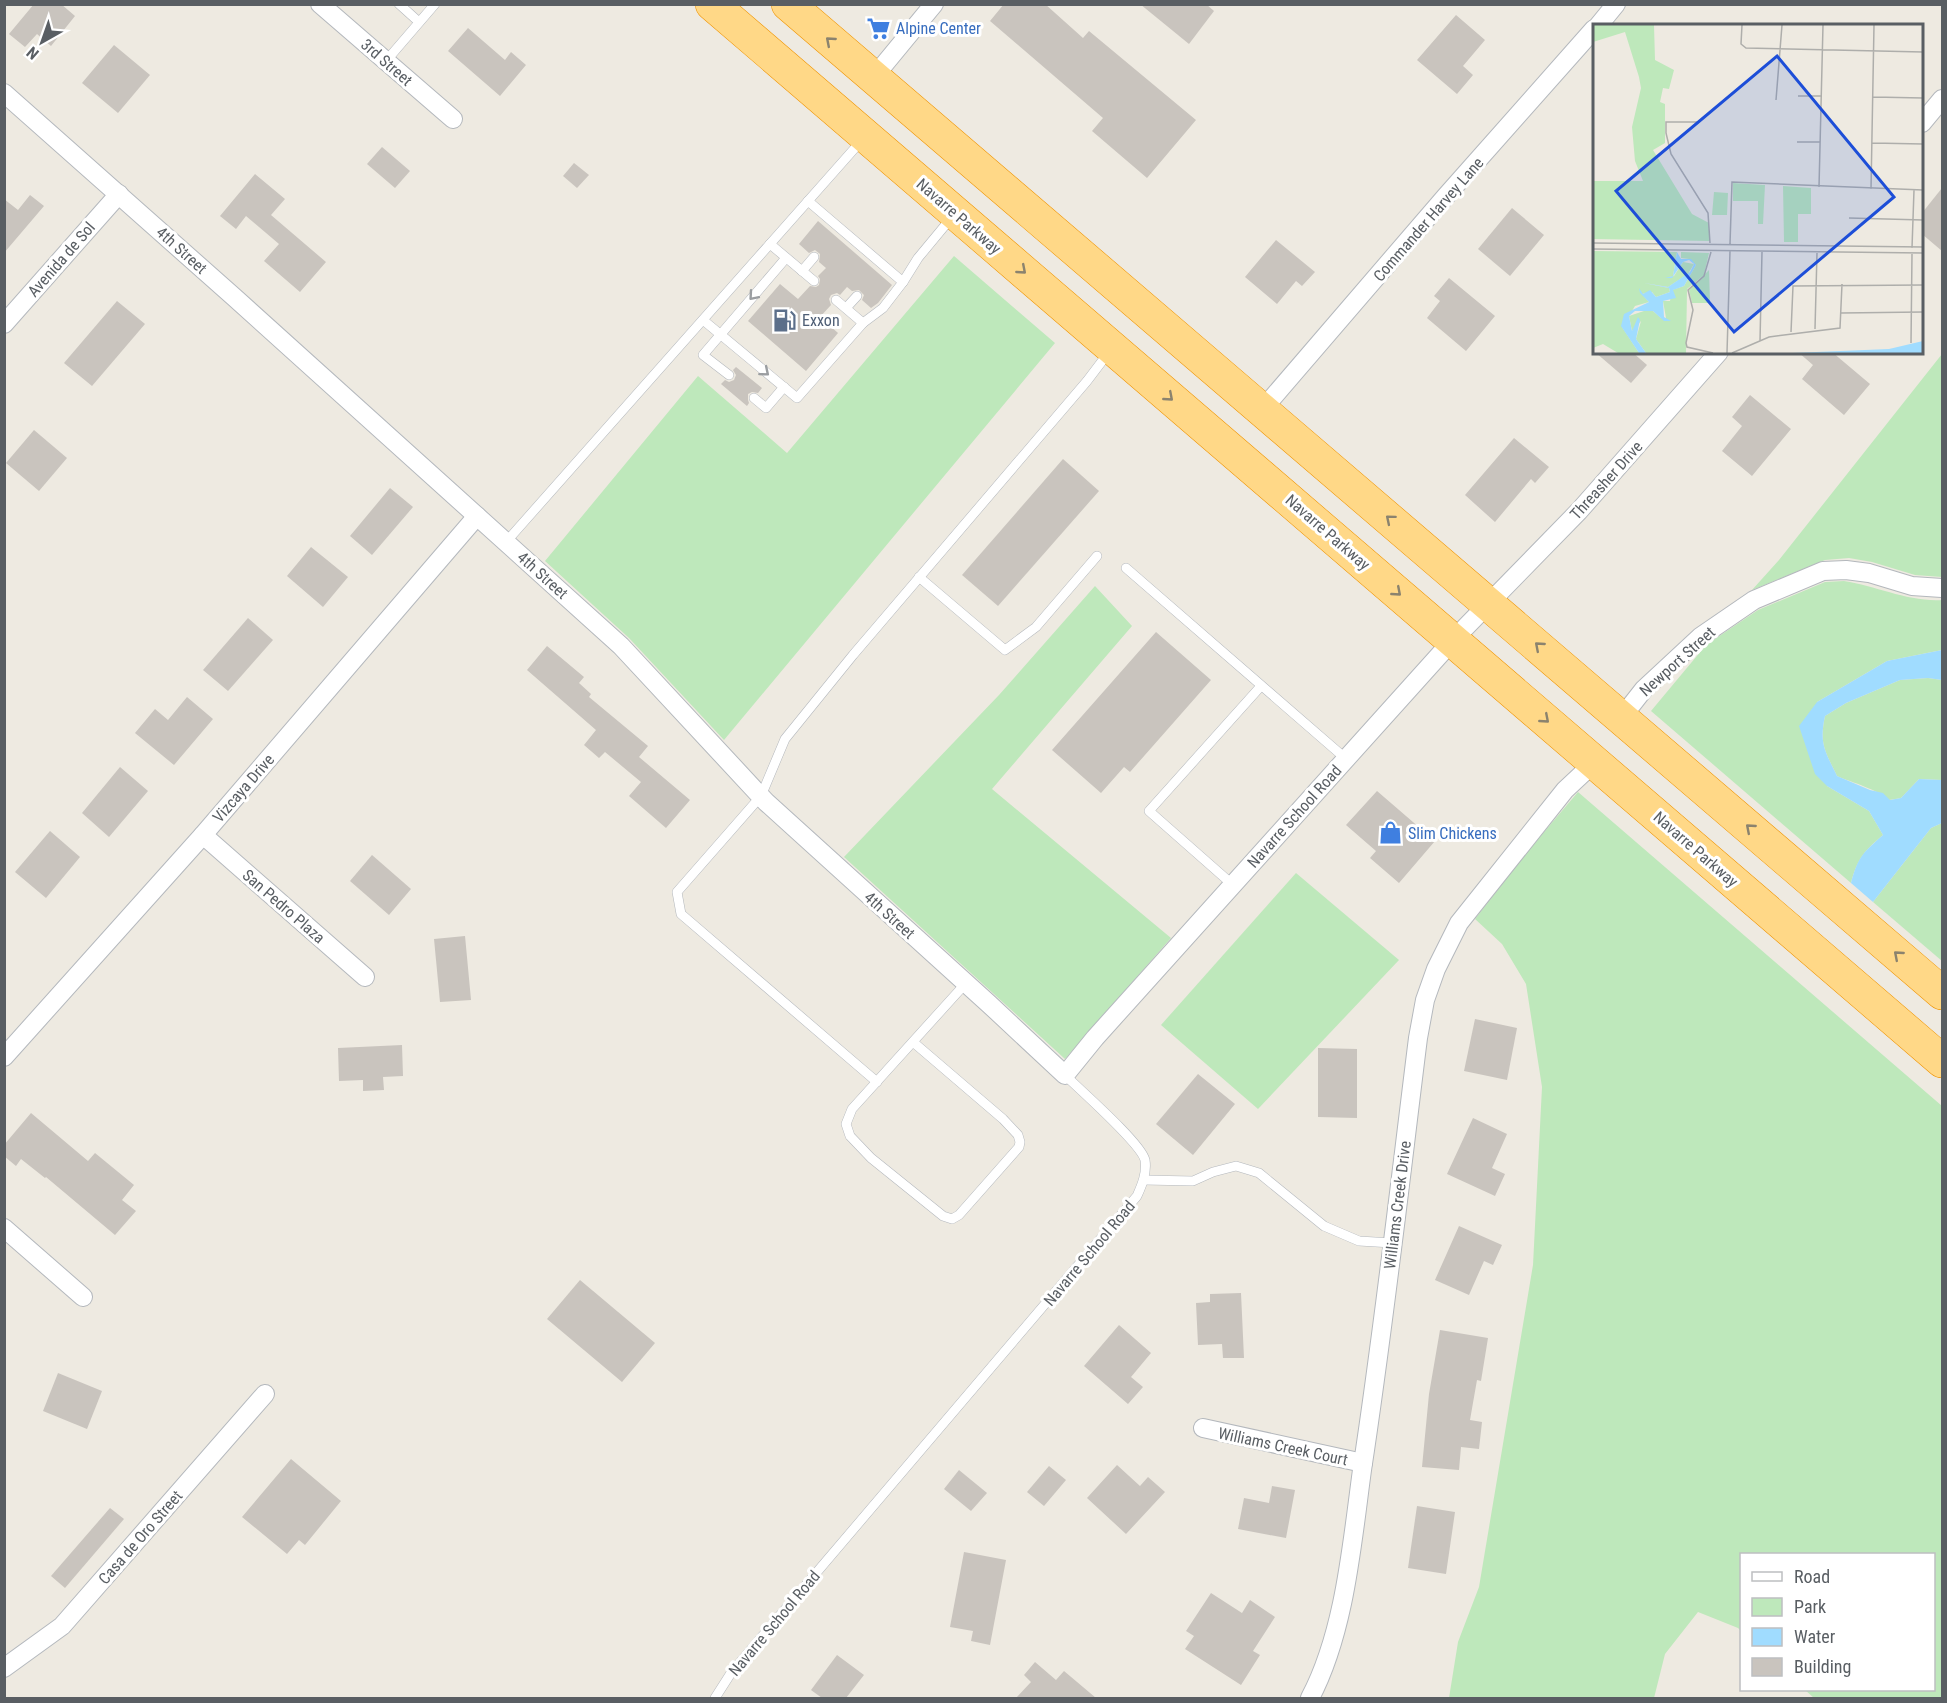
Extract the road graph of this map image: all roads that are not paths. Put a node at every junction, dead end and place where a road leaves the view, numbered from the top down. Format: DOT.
graph roads {
  1 [pos="320,4"];
  2 [pos="399,4"];
  3 [pos="435,4"];
  4 [pos="712,4"];
  5 [pos="735,4"];
  6 [pos="788,4"];
  7 [pos="1616,4"];
  8 [pos="929,6"];
  9 [pos="419,22"];
  10 [pos="1600,24"];
  11 [pos="1593,30"];
  12 [pos="386,61"];
  13 [pos="873,78"];
  14 [pos="4,93"];
  15 [pos="1942,99"];
  16 [pos="453,119"];
  17 [pos="1923,122"];
  18 [pos="866,136"];
  19 [pos="118,194"];
  20 [pos="808,201"];
  21 [pos="955,213"];
  22 [pos="770,244"];
  23 [pos="814,257"];
  24 [pos="786,258"];
  25 [pos="802,271"];
  26 [pos="814,281"];
  27 [pos="903,282"];
  28 [pos="857,296"];
  29 [pos="836,300"];
  30 [pos="1141,307"];
  31 [pos="846,308"];
  32 [pos="703,320"];
  33 [pos="863,323"];
  34 [pos="4,324"];
  35 [pos="720,334"];
  36 [pos="1112,347"];
  37 [pos="1717,354"];
  38 [pos="729,375"];
  39 [pos="783,387"];
  40 [pos="754,398"];
  41 [pos="1263,410"];
  42 [pos="477,516"];
  43 [pos="506,542"];
  44 [pos="1097,556"];
  45 [pos="1126,568"];
  46 [pos="919,577"];
  47 [pos="1942,588"];
  48 [pos="1488,602"];
  49 [pos="1453,640"];
  50 [pos="1261,686"];
  51 [pos="1622,717"];
  52 [pos="1345,758"];
  53 [pos="1595,762"];
  54 [pos="761,796"];
  55 [pos="203,835"];
  56 [pos="1233,885"];
  57 [pos="365,977"];
  58 [pos="966,983"];
  59 [pos="1942,993"];
  60 [pos="913,1042"];
  61 [pos="4,1057"];
  62 [pos="1942,1061"];
  63 [pos="1065,1075"];
  64 [pos="877,1082"];
  65 [pos="1144,1180"];
  66 [pos="4,1228"];
  67 [pos="1392,1243"];
  68 [pos="83,1298"];
  69 [pos="265,1394"];
  70 [pos="1203,1428"];
  71 [pos="1364,1463"];
  72 [pos="4,1668"];
  73 [pos="716,1696"];
  74 [pos="1311,1698"];
  1 -- 12 [label="street, 3rd Street"];
  2 -- 9 [label="lane"];
  3 -- 9 [label="lane"];
  4 -- 18 [label="highway, Navarre Parkway"];
  5 -- 13 [label="highway"];
  13 -- 6 [label="highway, one-way"];
  7 -- 10 [label="street"];
  8 -- 13 [label="street"];
  9 -- 12 [label="lane"];
  11 -- 41 [label="street, Commander Harvey Lane"];
  12 -- 16 [label="street, 3rd Street"];
  13 -- 30 [label="highway"];
  14 -- 19 [label="street, 4th Street"];
  15 -- 17 [label="street"];
  18 -- 20 [label="lane"];
  18 -- 21 [label="highway, Navarre Parkway"];
  18 -- 30 [label="highway"];
  19 -- 34 [label="street, Avenida de Sol"];
  19 -- 42 [label="street, 4th Street"];
  20 -- 22 [label="lane"];
  20 -- 27 [label="lane"];
  21 -- 27 [label="lane"];
  21 -- 36 [label="highway, Navarre Parkway, one-way"];
  22 -- 24 [label="lane"];
  22 -- 32 [label="lane"];
  23 -- 25 [label="lane"];
  24 -- 25 [label="lane"];
  24 -- 35 [label="lane, one-way"];
  25 -- 26 [label="lane"];
  27 -- 33 [label="lane"];
  28 -- 31 [label="lane"];
  29 -- 31 [label="lane"];
  30 -- 41 [label="highway"];
  31 -- 33 [label="lane"];
  32 -- 35 [label="lane"];
  32 -- 43 [label="lane"];
  33 -- 39 [label="lane"];
  35 -- 38 [label="lane"];
  35 -- 39 [label="lane, one-way"];
  36 -- 46 [label="lane"];
  36 -- 49 [label="highway, Navarre Parkway, one-way"];
  37 -- 48 [label="street, Threasher Drive"];
  39 -- 40 [label="lane"];
  48 -- 41 [label="highway, one-way"];
  42 -- 43 [label="street, 4th Street"];
  42 -- 55 [label="street, Vizcaya Drive"];
  43 -- 54 [label="street, 4th Street"];
  44 -- 46 [label="lane"];
  45 -- 50 [label="lane"];
  46 -- 54 [label="lane"];
  47 -- 51 [label="street, Newport Street"];
  48 -- 49 [label="street, Navarre School Road"];
  51 -- 48 [label="highway, one-way"];
  49 -- 52 [label="street, Navarre School Road"];
  49 -- 53 [label="highway, Navarre Parkway, one-way"];
  50 -- 52 [label="lane"];
  50 -- 56 [label="lane"];
  59 -- 51 [label="highway, one-way"];
  52 -- 56 [label="street, Navarre School Road"];
  53 -- 62 [label="highway, Navarre Parkway"];
  53 -- 67 [label="street, Williams Creek Drive"];
  54 -- 58 [label="street, 4th Street"];
  54 -- 64 [label="lane"];
  55 -- 57 [label="street, San Pedro Plaza"];
  55 -- 61 [label="street, Vizcaya Drive"];
  56 -- 63 [label="street, Navarre School Road"];
  58 -- 60 [label="lane"];
  58 -- 63 [label="street, 4th Street"];
  60 -- 64 [label="lane"];
  60 -- 64 [label="lane"];
  63 -- 65 [label="lane"];
  65 -- 67 [label="lane"];
  65 -- 73 [label="lane, Navarre School Road"];
  66 -- 68 [label="street"];
  67 -- 71 [label="street, Williams Creek Drive"];
  69 -- 72 [label="street, Casa de Oro Street"];
  70 -- 71 [label="street, Williams Creek Court"];
  71 -- 74 [label="street, Williams Creek Drive"];
}
